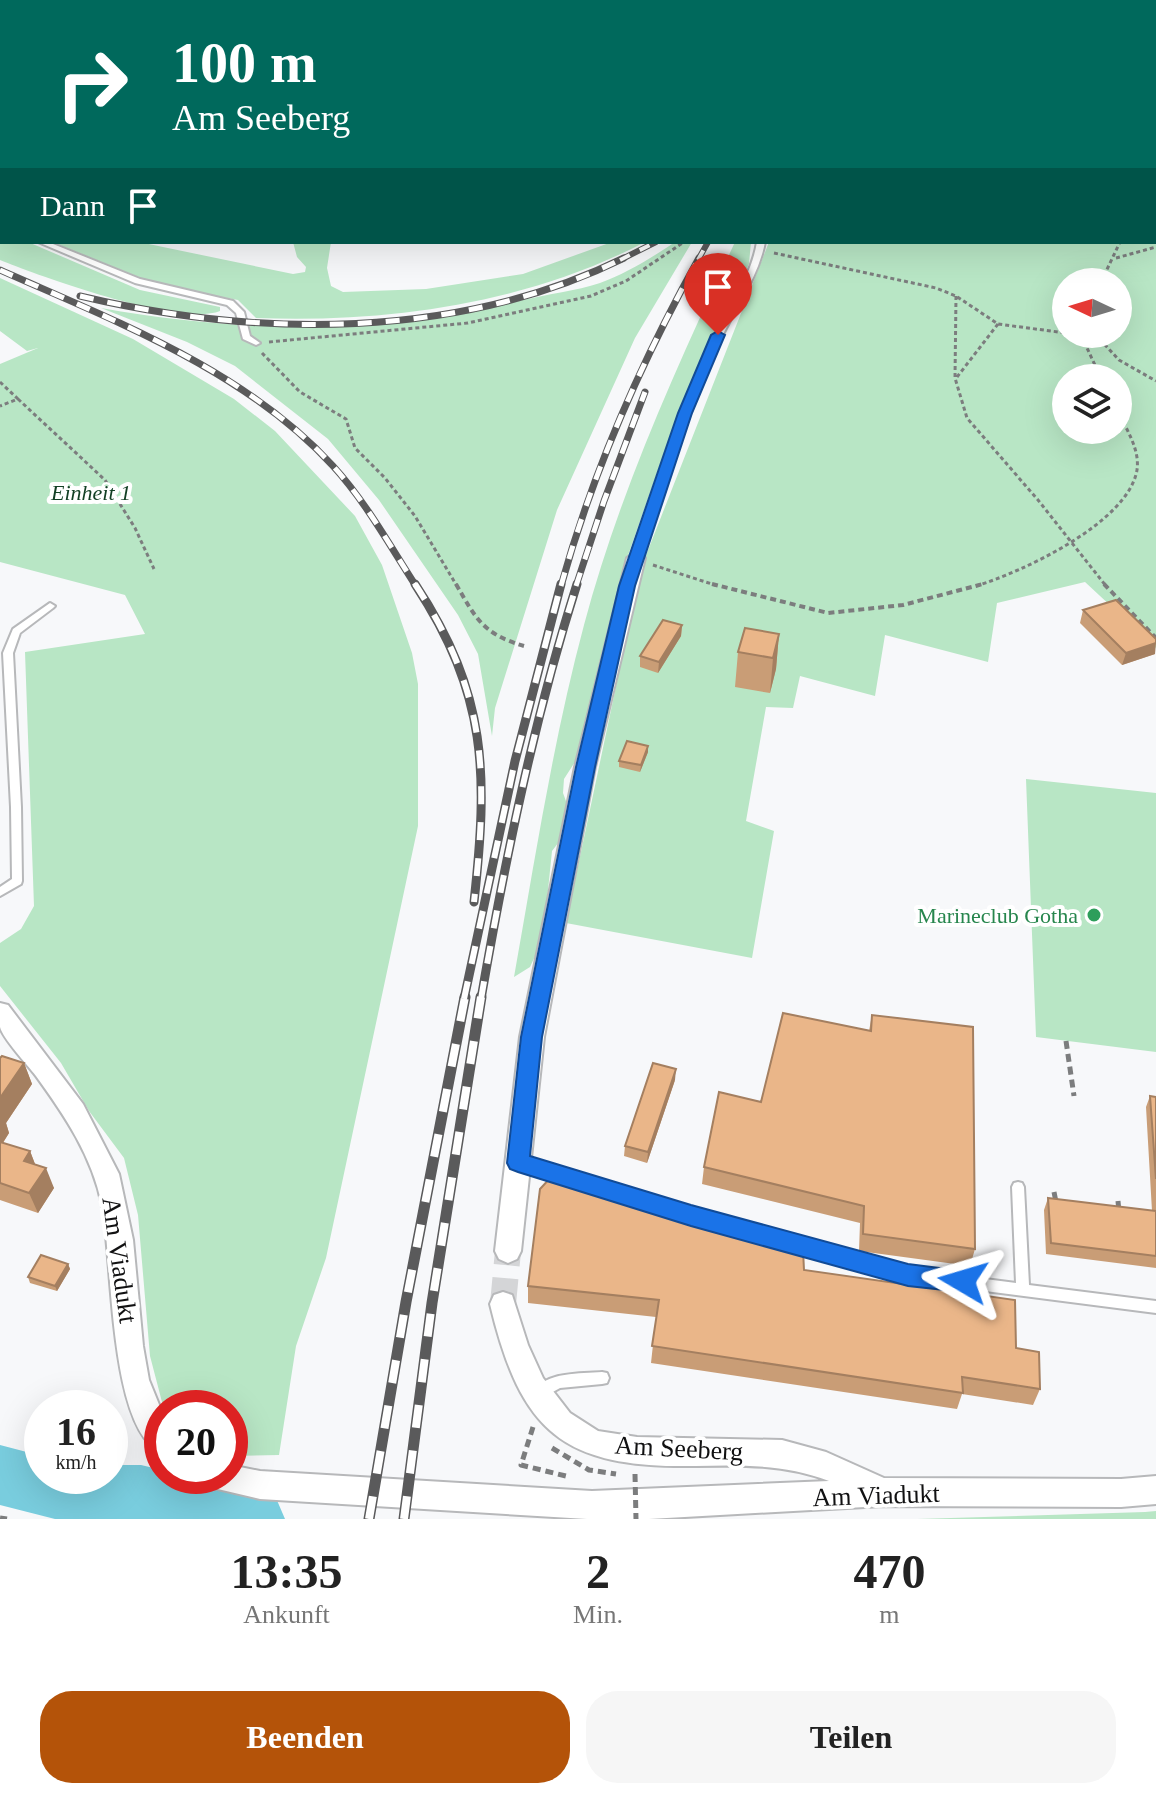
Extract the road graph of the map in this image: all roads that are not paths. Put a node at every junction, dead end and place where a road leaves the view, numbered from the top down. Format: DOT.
graph roads {
  1 [pos="47,244"];
  2 [pos="760,247"];
  3 [pos="256,343"];
  4 [pos="636,558"];
  5 [pos="50,606"];
  6 [pos="0,892"];
  7 [pos="1,1015"];
  8 [pos="518,1163"];
  9 [pos="1018,1187"];
  10 [pos="604,1189"];
  11 [pos="734,1227"];
  12 [pos="508,1251"];
  13 [pos="1023,1289"];
  14 [pos="503,1304"];
  15 [pos="1156,1307"];
  16 [pos="602,1378"];
  17 [pos="539,1393"];
  18 [pos="144,1406"];
  19 [pos="248,1483"];
  20 [pos="1156,1490"];
  21 [pos="883,1492"];
  1 -- 3 [label="lane"];
  2 -- 4 [label="lane"];
  4 -- 8 [label="street"];
  5 -- 6 [label="lane"];
  7 -- 18 [label="street, Am Viadukt"];
  8 -- 10 [label="lane"];
  8 -- 12 [label="street"];
  9 -- 13 [label="lane"];
  11 -- 13 [label="lane"];
  13 -- 15 [label="lane"];
  14 -- 17 [label="street, Am Seeberg"];
  16 -- 17 [label="lane"];
  17 -- 21 [label="street, Am Seeberg"];
  19 -- 21 [label="street, Am Viadukt"];
  20 -- 21 [label="street, Am Viadukt"];
}
